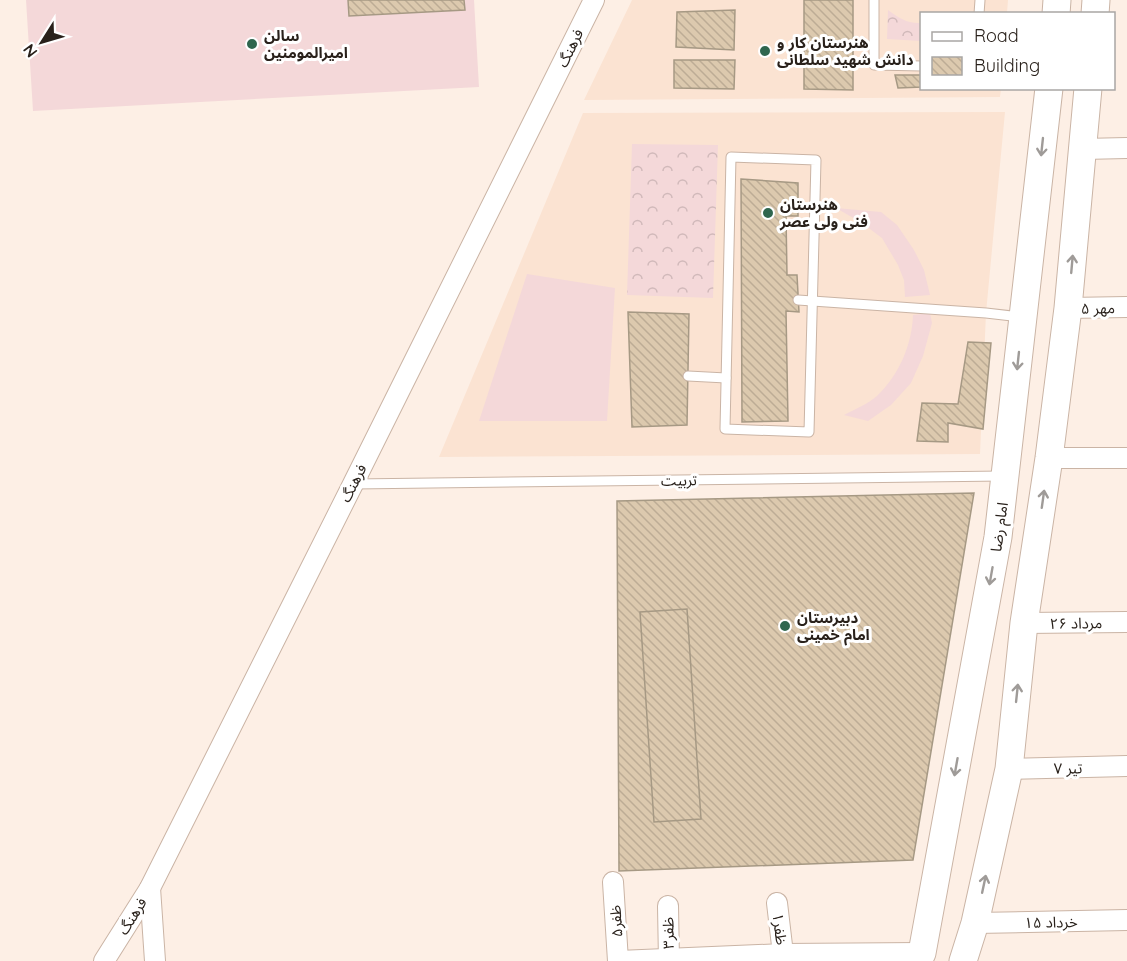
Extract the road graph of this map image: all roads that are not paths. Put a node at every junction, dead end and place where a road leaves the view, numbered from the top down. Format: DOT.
graph roads {
  1 [pos="594,0"];
  2 [pos="874,0"];
  3 [pos="920,66"];
  4 [pos="1049,90"];
  5 [pos="1088,90"];
  6 [pos="1127,148"];
  7 [pos="1083,149"];
  8 [pos="798,300"];
  9 [pos="812,300"];
  10 [pos="1068,308"];
  11 [pos="1127,308"];
  12 [pos="1023,317"];
  13 [pos="688,376"];
  14 [pos="726,378"];
  15 [pos="1049,458"];
  16 [pos="1127,458"];
  17 [pos="1005,476"];
  18 [pos="353,484"];
  19 [pos="1127,622"];
  20 [pos="1024,623"];
  21 [pos="1127,766"];
  22 [pos="1009,769"];
  23 [pos="613,882"];
  24 [pos="150,888"];
  25 [pos="777,903"];
  26 [pos="668,906"];
  27 [pos="1127,920"];
  28 [pos="975,923"];
  29 [pos="783,954"];
  30 [pos="920,957"];
  31 [pos="757,958"];
  32 [pos="669,960"];
  33 [pos="104,961"];
  34 [pos="154,961"];
  35 [pos="619,961"];
  36 [pos="963,961"];
  1 -- 18 [label="street, فرهنگ"];
  2 -- 3 [label="lane"];
  4 -- 12 [label="street, امام رضا, one-way"];
  5 -- 7 [label="street"];
  6 -- 7 [label="street"];
  10 -- 7 [label="street, one-way"];
  8 -- 9 [label="lane"];
  9 -- 12 [label="lane"];
  9 -- 14 [label="lane"];
  9 -- 14 [label="lane"];
  10 -- 11 [label="street, ۵ مهر"];
  10 -- 15 [label="street"];
  12 -- 17 [label="street, امام رضا, one-way"];
  13 -- 14 [label="lane"];
  15 -- 16 [label="street"];
  20 -- 15 [label="street, one-way"];
  17 -- 18 [label="lane, تربیت"];
  17 -- 30 [label="street, امام رضا, one-way"];
  18 -- 24 [label="street, فرهنگ"];
  19 -- 20 [label="street, ۲۶ مرداد"];
  22 -- 20 [label="street, one-way"];
  21 -- 22 [label="street, ۷ تیر"];
  28 -- 22 [label="street, one-way"];
  23 -- 35 [label="street, ظفر۵"];
  24 -- 33 [label="street, فرهنگ"];
  24 -- 34 [label="street"];
  25 -- 29 [label="street, ظفر۱"];
  26 -- 32 [label="street, ظفر۳"];
  27 -- 28 [label="street, ۱۵ خرداد"];
  28 -- 36 [label="street"];
  29 -- 30 [label="street"];
  29 -- 31 [label="street"];
  31 -- 32 [label="street"];
  32 -- 35 [label="street"];
}
